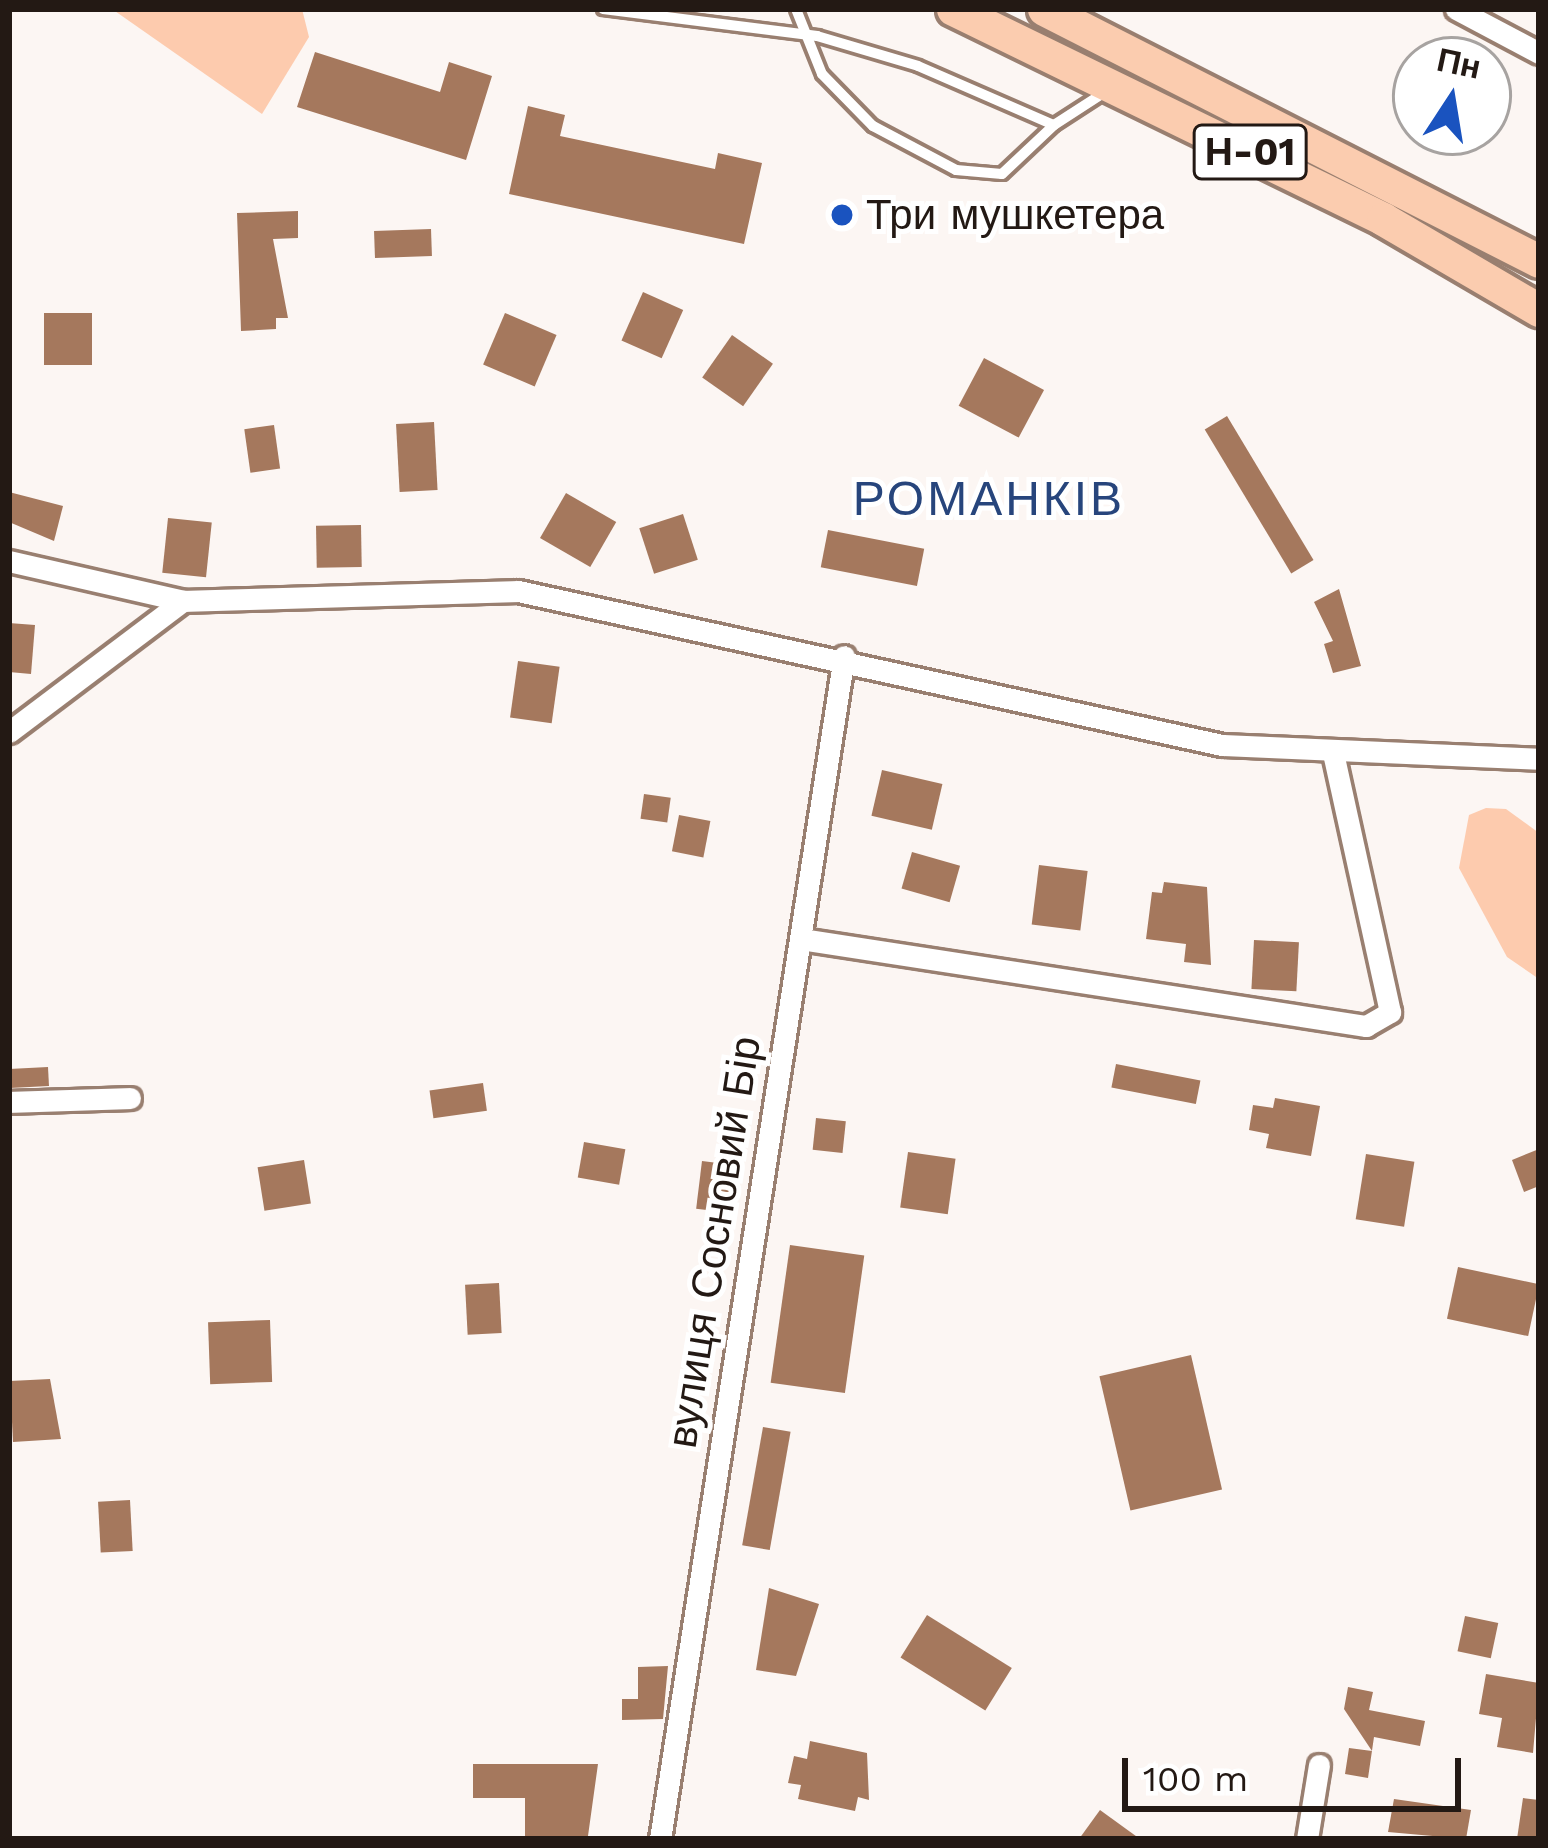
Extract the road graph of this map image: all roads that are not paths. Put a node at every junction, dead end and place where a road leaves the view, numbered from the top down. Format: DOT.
graph roads {
  1 [pos="603,9"];
  2 [pos="796,9"];
  3 [pos="953,9"];
  4 [pos="1044,9"];
  5 [pos="1456,9"];
  6 [pos="807,35"];
  7 [pos="1539,53"];
  8 [pos="1116,84"];
  9 [pos="1054,125"];
  10 [pos="1539,260"];
  11 [pos="1539,310"];
  12 [pos="9,561"];
  13 [pos="183,601"];
  14 [pos="844,656"];
  15 [pos="9,732"];
  16 [pos="1333,753"];
  17 [pos="1539,760"];
  18 [pos="802,939"];
  19 [pos="130,1098"];
  20 [pos="9,1102"];
  21 [pos="1319,1765"];
  22 [pos="660,1839"];
  23 [pos="1307,1839"];
  1 -- 6 [label="lane"];
  2 -- 6 [label="lane"];
  3 -- 8 [label="main road, Н-01"];
  4 -- 10 [label="main road, Н-01"];
  5 -- 7 [label="street"];
  6 -- 9 [label="lane"];
  6 -- 9 [label="lane"];
  8 -- 9 [label="lane"];
  8 -- 11 [label="main road, Н-01"];
  12 -- 13 [label="street"];
  13 -- 14 [label="street"];
  13 -- 15 [label="street"];
  14 -- 16 [label="street"];
  14 -- 18 [label="street, вулиця Сосновий Бір"];
  16 -- 17 [label="street"];
  16 -- 18 [label="street"];
  18 -- 22 [label="street, вулиця Сосновий Бір"];
  19 -- 20 [label="street"];
  21 -- 23 [label="street"];
}
